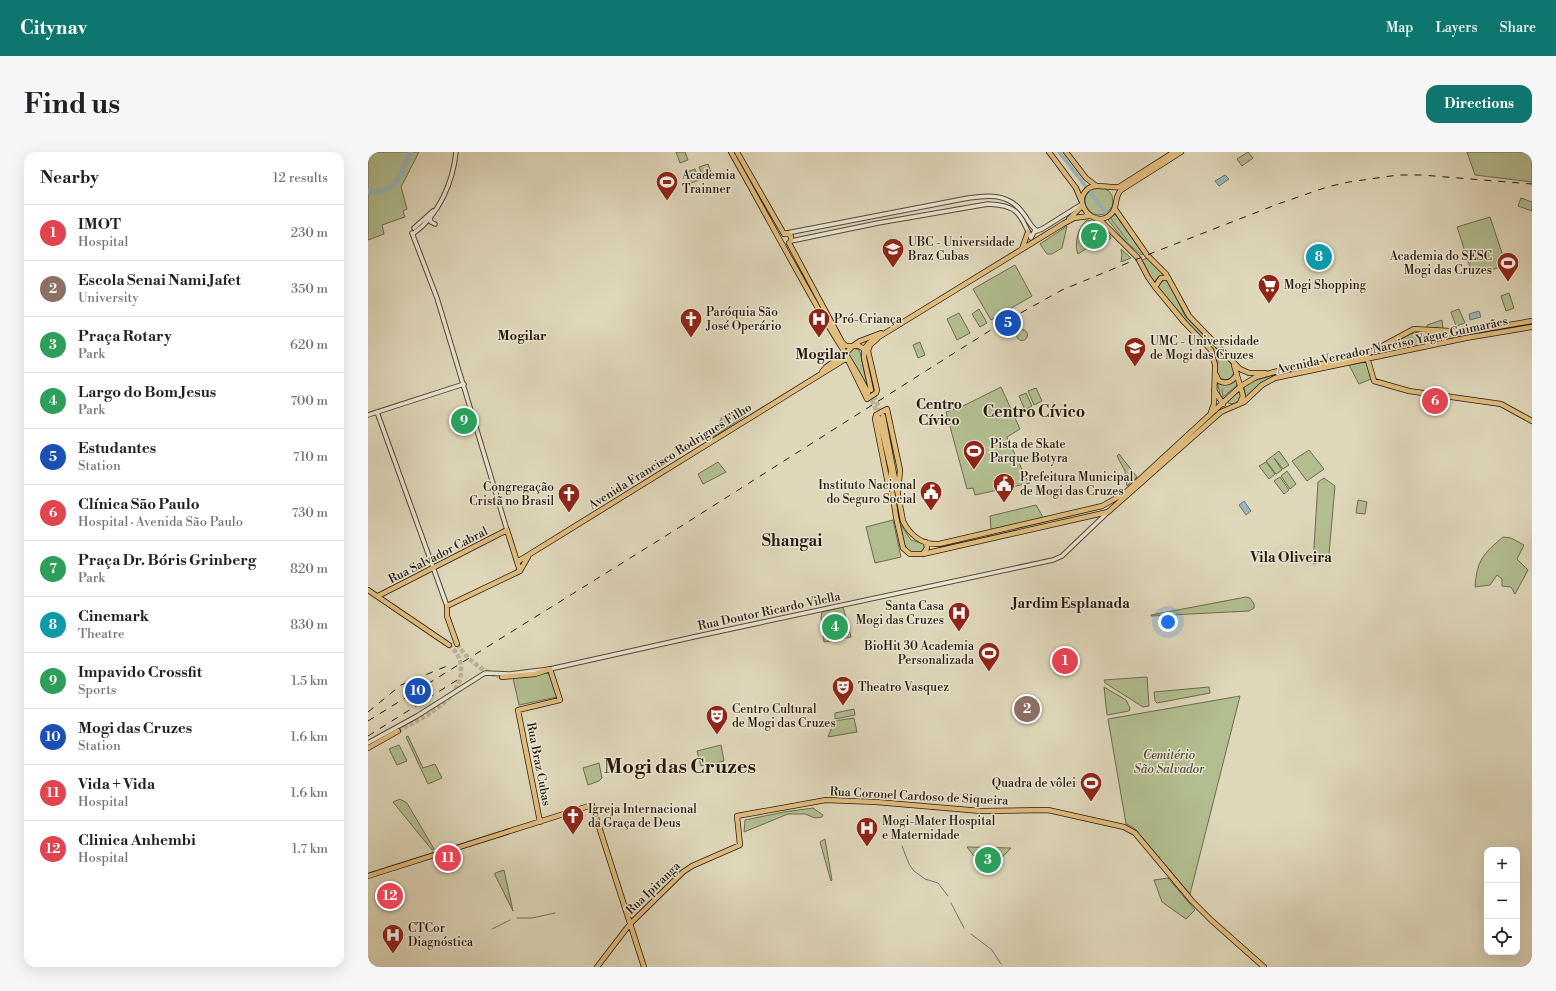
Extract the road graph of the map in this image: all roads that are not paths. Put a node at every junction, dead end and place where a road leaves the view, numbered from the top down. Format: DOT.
graph roads {
  1 [pos="456,152"];
  2 [pos="731,152"];
  3 [pos="737,152"];
  4 [pos="1049,152"];
  5 [pos="1066,152"];
  6 [pos="1174,152"];
  7 [pos="1181,152"];
  8 [pos="1095,185"];
  9 [pos="1107,187"];
  10 [pos="980,197"];
  11 [pos="1116,198"];
  12 [pos="981,204"];
  13 [pos="1082,204"];
  14 [pos="1115,209"];
  15 [pos="434,210"];
  16 [pos="879,215"];
  17 [pos="1090,216"];
  18 [pos="872,217"];
  19 [pos="430,218"];
  20 [pos="878,223"];
  21 [pos="435,224"];
  22 [pos="874,224"];
  23 [pos="1063,224"];
  24 [pos="1036,230"];
  25 [pos="414,231"];
  26 [pos="1028,232"];
  27 [pos="786,233"];
  28 [pos="1032,240"];
  29 [pos="781,241"];
  30 [pos="790,242"];
  31 [pos="1021,250"];
  32 [pos="1168,278"];
  33 [pos="1155,287"];
  34 [pos="1532,321"];
  35 [pos="1532,327"];
  36 [pos="1425,330"];
  37 [pos="889,331"];
  38 [pos="1444,331"];
  39 [pos="877,338"];
  40 [pos="1444,343"];
  41 [pos="854,345"];
  42 [pos="1428,346"];
  43 [pos="864,349"];
  44 [pos="1366,354"];
  45 [pos="846,356"];
  46 [pos="1368,359"];
  47 [pos="1234,363"];
  48 [pos="1214,371"];
  49 [pos="1278,371"];
  50 [pos="1237,374"];
  51 [pos="464,384"];
  52 [pos="1241,386"];
  53 [pos="1214,388"];
  54 [pos="1222,403"];
  55 [pos="1239,404"];
  56 [pos="1226,409"];
  57 [pos="377,412"];
  58 [pos="1210,414"];
  59 [pos="368,415"];
  60 [pos="1532,421"];
  61 [pos="897,495"];
  62 [pos="1118,497"];
  63 [pos="893,500"];
  64 [pos="1102,506"];
  65 [pos="1106,512"];
  66 [pos="507,530"];
  67 [pos="926,542"];
  68 [pos="923,554"];
  69 [pos="529,556"];
  70 [pos="517,562"];
  71 [pos="433,568"];
  72 [pos="520,571"];
  73 [pos="368,590"];
  74 [pos="378,596"];
  75 [pos="447,606"];
  76 [pos="457,644"];
  77 [pos="449,645"];
  78 [pos="550,669"];
  79 [pos="502,677"];
  80 [pos="398,731"];
  81 [pos="368,743"];
  82 [pos="368,748"];
  83 [pos="746,815"];
  84 [pos="540,822"];
  85 [pos="738,827"];
  86 [pos="368,876"];
  87 [pos="630,924"];
  88 [pos="597,967"];
  89 [pos="644,967"];
  90 [pos="1264,967"];
  1 -- 15 [label="street"];
  2 -- 29 [label="main road"];
  3 -- 27 [label="main road"];
  4 -- 13 [label="main road"];
  5 -- 8 [label="main road"];
  6 -- 9 [label="main road"];
  7 -- 11 [label="main road"];
  8 -- 9 [label="main road"];
  8 -- 13 [label="main road, Avenida Francisco Rodrigues Filho"];
  9 -- 11 [label="main road"];
  10 -- 12 [label="street"];
  10 -- 16 [label="street"];
  10 -- 24 [label="street"];
  11 -- 14 [label="main road"];
  12 -- 20 [label="street"];
  12 -- 26 [label="street"];
  13 -- 17 [label="main road"];
  13 -- 23 [label="main road, Avenida Francisco Rodrigues Filho"];
  13 -- 24 [label="street"];
  14 -- 17 [label="main road, Avenida Francisco Rodrigues Filho"];
  14 -- 32 [label="main road"];
  15 -- 19 [label="street"];
  15 -- 25 [label="street"];
  16 -- 18 [label="street"];
  16 -- 20 [label="street"];
  17 -- 23 [label="main road, Avenida Francisco Rodrigues Filho"];
  17 -- 33 [label="main road"];
  18 -- 22 [label="street"];
  18 -- 27 [label="street"];
  19 -- 21 [label="street"];
  19 -- 25 [label="street"];
  20 -- 22 [label="street"];
  22 -- 30 [label="street"];
  23 -- 28 [label="main road, Avenida Francisco Rodrigues Filho"];
  24 -- 28 [label="street"];
  25 -- 51 [label="street"];
  26 -- 28 [label="street"];
  26 -- 31 [label="main road"];
  27 -- 29 [label="main road"];
  27 -- 30 [label="main road"];
  28 -- 31 [label="main road, Avenida Francisco Rodrigues Filho"];
  29 -- 30 [label="main road"];
  29 -- 45 [label="main road"];
  30 -- 41 [label="main road"];
  31 -- 37 [label="main road, Avenida Francisco Rodrigues Filho"];
  32 -- 33 [label="main road"];
  32 -- 47 [label="main road"];
  33 -- 48 [label="main road"];
  34 -- 38 [label="main road, Avenida Vereador Narciso Yague Guimarães"];
  35 -- 40 [label="main road, Avenida Vereador Narciso Yague Guimarães"];
  36 -- 38 [label="main road, Avenida Vereador Narciso Yague Guimarães"];
  36 -- 42 [label="main road"];
  36 -- 44 [label="main road, Avenida Vereador Narciso Yague Guimarães"];
  37 -- 39 [label="main road, Avenida Francisco Rodrigues Filho"];
  37 -- 41 [label="main road, Avenida Francisco Rodrigues Filho"];
  38 -- 40 [label="main road"];
  39 -- 43 [label="main road, Avenida Francisco Rodrigues Filho"];
  39 -- 45 [label="main road"];
  40 -- 42 [label="main road, Avenida Vereador Narciso Yague Guimarães"];
  41 -- 43 [label="main road"];
  41 -- 45 [label="main road, Avenida Francisco Rodrigues Filho"];
  42 -- 46 [label="main road, Avenida Vereador Narciso Yague Guimarães"];
  43 -- 45 [label="main road"];
  44 -- 46 [label="main road"];
  44 -- 49 [label="main road, Avenida Vereador Narciso Yague Guimarães"];
  45 -- 69 [label="main road, Avenida Francisco Rodrigues Filho"];
  46 -- 55 [label="main road, Avenida Vereador Narciso Yague Guimarães"];
  46 -- 60 [label="main road"];
  47 -- 49 [label="main road"];
  47 -- 50 [label="main road"];
  48 -- 50 [label="main road"];
  48 -- 53 [label="main road"];
  49 -- 52 [label="main road, Avenida Vereador Narciso Yague Guimarães"];
  50 -- 52 [label="main road"];
  51 -- 57 [label="street"];
  51 -- 66 [label="street"];
  52 -- 54 [label="main road, Avenida Vereador Narciso Yague Guimarães"];
  52 -- 55 [label="main road"];
  53 -- 54 [label="main road"];
  53 -- 58 [label="main road"];
  54 -- 56 [label="main road"];
  54 -- 58 [label="main road, Avenida Vereador Narciso Yague Guimarães"];
  55 -- 56 [label="main road, Avenida Vereador Narciso Yague Guimarães"];
  56 -- 65 [label="main road, Avenida Vereador Narciso Yague Guimarães"];
  57 -- 59 [label="street"];
  57 -- 71 [label="street"];
  58 -- 62 [label="main road, Avenida Vereador Narciso Yague Guimarães"];
  61 -- 63 [label="main road"];
  61 -- 63 [label="main road"];
  61 -- 67 [label="main road"];
  62 -- 64 [label="main road, Avenida Vereador Narciso Yague Guimarães"];
  62 -- 65 [label="main road"];
  63 -- 68 [label="main road, Avenida Vereador Narciso Yague Guimarães"];
  64 -- 65 [label="main road"];
  64 -- 67 [label="main road, Avenida Vereador Narciso Yague Guimarães"];
  65 -- 68 [label="main road, Avenida Vereador Narciso Yague Guimarães"];
  65 -- 78 [label="street, Rua Doutor Ricardo Vilella"];
  66 -- 70 [label="main road"];
  66 -- 71 [label="main road, Rua Salvador Cabral"];
  67 -- 68 [label="main road"];
  69 -- 70 [label="main road, Avenida Francisco Rodrigues Filho"];
  69 -- 72 [label="main road, Avenida Francisco Rodrigues Filho"];
  70 -- 72 [label="main road"];
  71 -- 74 [label="main road, Rua Salvador Cabral"];
  71 -- 75 [label="street"];
  72 -- 75 [label="main road"];
  73 -- 74 [label="main road"];
  74 -- 77 [label="main road"];
  75 -- 76 [label="main road"];
  78 -- 79 [label="main road"];
  78 -- 81 [label="street, Rua Doutor Ricardo Vilella"];
  78 -- 84 [label="main road, Rua Braz Cubas"];
  80 -- 82 [label="main road"];
  83 -- 85 [label="main road"];
  83 -- 85 [label="main road, Rua Coronel Cardoso de Siqueira"];
  83 -- 90 [label="main road, Rua Coronel Cardoso de Siqueira"];
  84 -- 86 [label="main road"];
  84 -- 87 [label="main road"];
  85 -- 87 [label="main road, Rua Ipiranga"];
  87 -- 88 [label="main road, Rua Ipiranga"];
  87 -- 89 [label="main road"];
}
